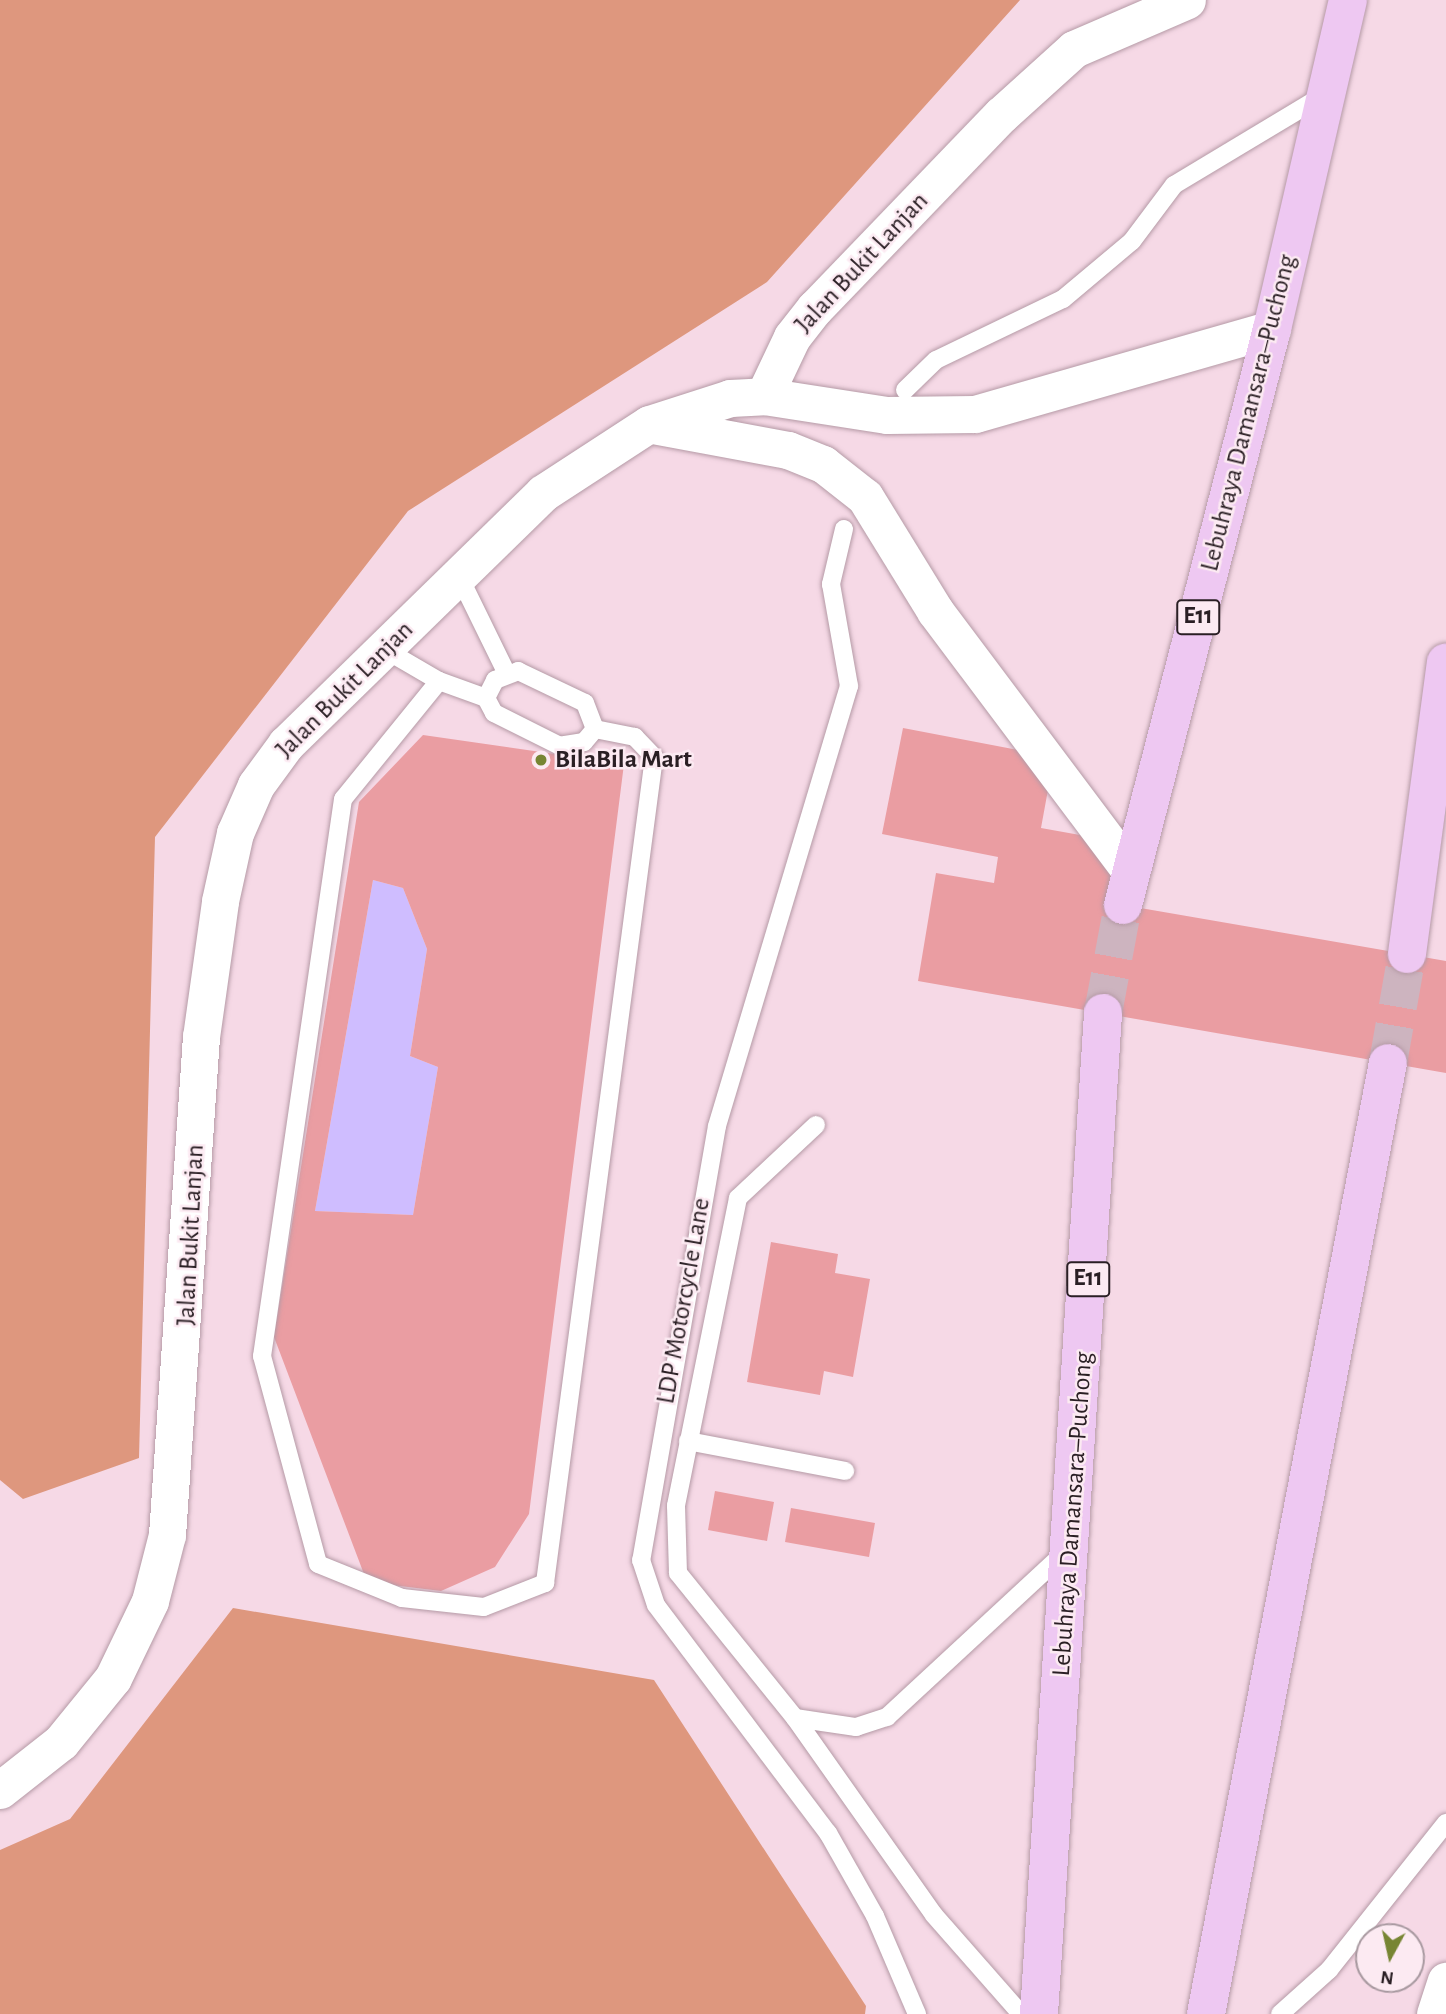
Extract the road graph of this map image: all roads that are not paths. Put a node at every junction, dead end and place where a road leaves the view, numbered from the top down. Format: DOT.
graph roads {
  1 [pos="1187,0"];
  2 [pos="1348,0"];
  3 [pos="1325,94"];
  4 [pos="1272,328"];
  5 [pos="905,390"];
  6 [pos="765,396"];
  7 [pos="649,424"];
  8 [pos="844,529"];
  9 [pos="459,576"];
  10 [pos="384,649"];
  11 [pos="1446,663"];
  12 [pos="506,672"];
  13 [pos="439,681"];
  14 [pos="486,698"];
  15 [pos="595,729"];
  16 [pos="1127,889"];
  17 [pos="1407,954"];
  18 [pos="1103,1013"];
  19 [pos="1388,1063"];
  20 [pos="816,1125"];
  21 [pos="688,1441"];
  22 [pos="845,1471"];
  23 [pos="1072,1545"];
  24 [pos="795,1718"];
  25 [pos="0,1790"];
  26 [pos="1446,1823"];
  27 [pos="1446,1981"];
  28 [pos="917,2014"];
  29 [pos="1021,2014"];
  30 [pos="1040,2014"];
  31 [pos="1206,2014"];
  32 [pos="1280,2014"];
  33 [pos="1435,2014"];
  1 -- 6 [label="street, Jalan Bukit Lanjan"];
  2 -- 3 [label="highway, Lebuhraya Damansara–Puchong / E11"];
  3 -- 4 [label="highway, Lebuhraya Damansara–Puchong / E11"];
  3 -- 5 [label="lane"];
  4 -- 6 [label="street"];
  4 -- 16 [label="highway, Lebuhraya Damansara–Puchong / E11"];
  6 -- 7 [label="street, Jalan Bukit Lanjan"];
  7 -- 9 [label="street, Jalan Bukit Lanjan"];
  7 -- 16 [label="street"];
  8 -- 28 [label="lane, LDP Motorcycle Lane"];
  9 -- 10 [label="street, Jalan Bukit Lanjan"];
  9 -- 12 [label="lane"];
  10 -- 13 [label="lane"];
  10 -- 25 [label="street, Jalan Bukit Lanjan"];
  11 -- 17 [label="highway"];
  12 -- 14 [label="lane"];
  12 -- 15 [label="lane"];
  13 -- 14 [label="lane"];
  13 -- 15 [label="lane"];
  14 -- 15 [label="lane"];
  18 -- 23 [label="highway, Lebuhraya Damansara–Puchong / E11"];
  19 -- 31 [label="highway"];
  20 -- 21 [label="lane"];
  21 -- 22 [label="lane"];
  21 -- 24 [label="lane"];
  23 -- 24 [label="lane"];
  23 -- 30 [label="highway, Lebuhraya Damansara–Puchong / E11"];
  24 -- 29 [label="lane"];
  26 -- 32 [label="lane"];
  27 -- 33 [label="street"];
}
